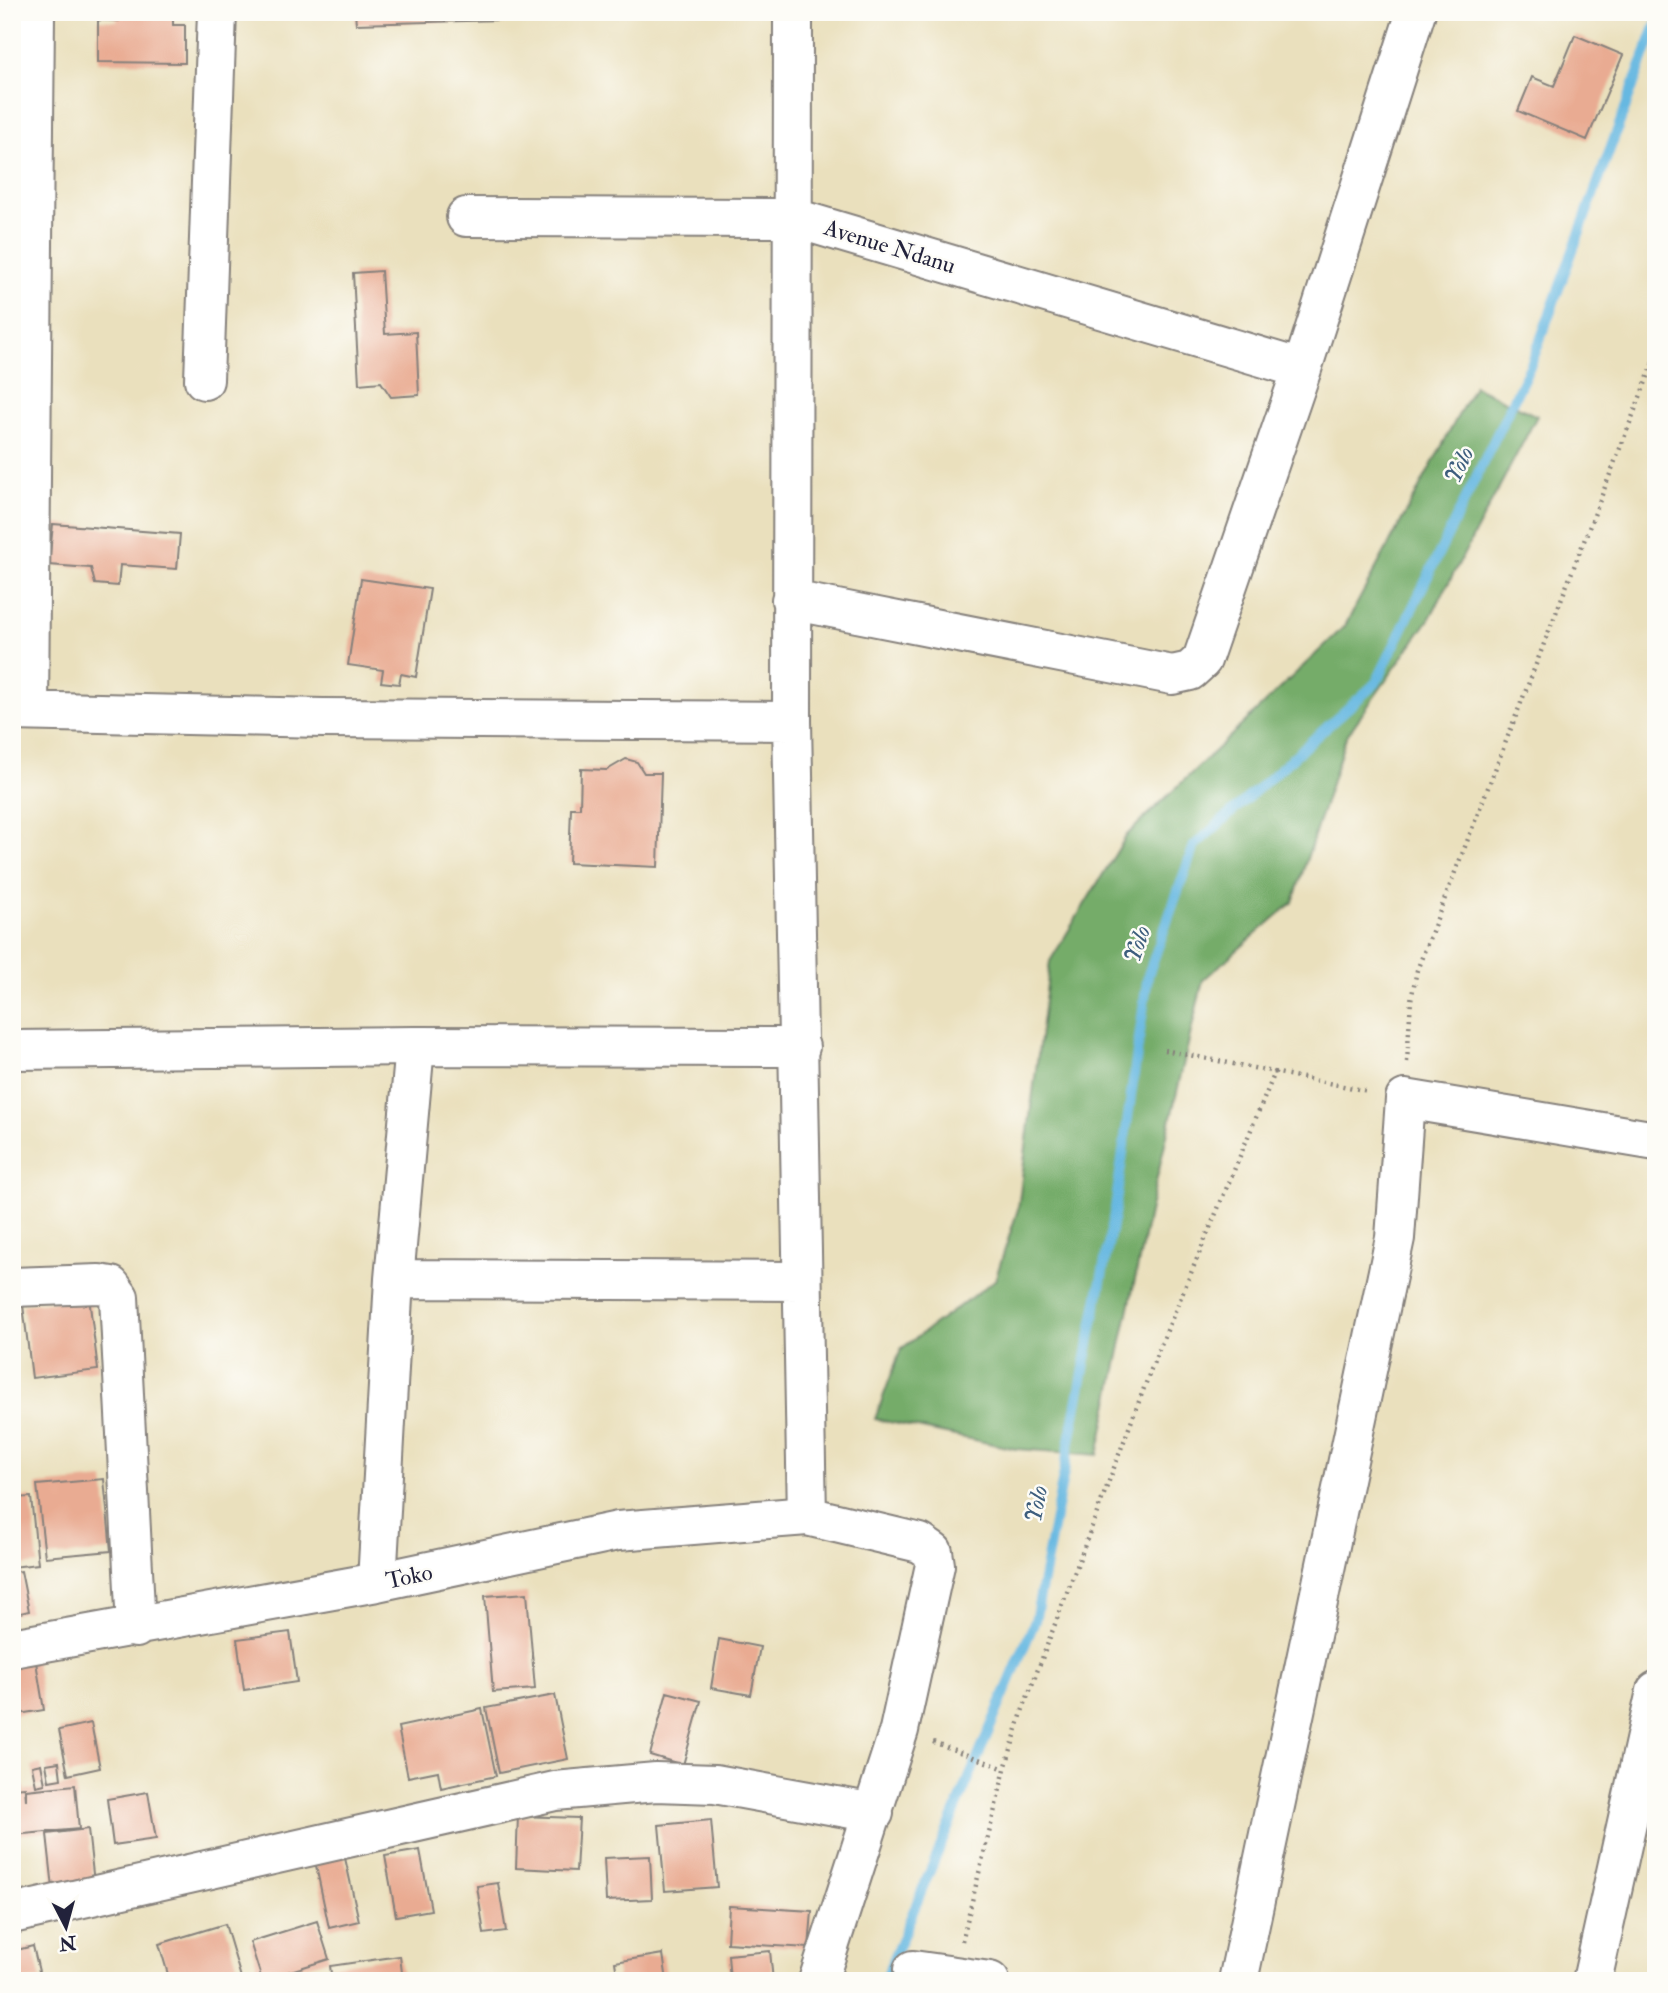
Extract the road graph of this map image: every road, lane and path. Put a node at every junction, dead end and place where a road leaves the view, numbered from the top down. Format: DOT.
graph roads {
  1 [pos="35,12"];
  2 [pos="217,12"];
  3 [pos="793,12"];
  4 [pos="1416,12"];
  5 [pos="466,217"];
  6 [pos="794,218"];
  7 [pos="1656,356"];
  8 [pos="1302,369"];
  9 [pos="204,380"];
  10 [pos="791,600"];
  11 [pos="21,711"];
  12 [pos="792,720"];
  13 [pos="415,1046"];
  14 [pos="800,1047"];
  15 [pos="12,1050"];
  16 [pos="1164,1050"];
  17 [pos="1276,1070"];
  18 [pos="1405,1099"];
  19 [pos="1656,1141"];
  20 [pos="394,1279"];
  21 [pos="802,1281"];
  22 [pos="12,1287"];
  23 [pos="807,1516"];
  24 [pos="377,1582"];
  25 [pos="136,1628"];
  26 [pos="12,1648"];
  27 [pos="1656,1691"];
  28 [pos="954,1749"];
  29 [pos="1005,1769"];
  30 [pos="874,1813"];
  31 [pos="12,1914"];
  32 [pos="913,1970"];
  33 [pos="972,1978"];
  34 [pos="818,1981"];
  35 [pos="1238,1981"];
  36 [pos="1592,1981"];
  1 -- 11 [label="street"];
  2 -- 9 [label="street"];
  3 -- 6 [label="street"];
  4 -- 8 [label="street"];
  5 -- 6 [label="street, Avenue Ndanu"];
  6 -- 8 [label="street, Avenue Ndanu"];
  6 -- 10 [label="street"];
  7 -- 18 [label="path"];
  8 -- 10 [label="street"];
  10 -- 12 [label="street"];
  11 -- 12 [label="street"];
  12 -- 14 [label="street"];
  13 -- 14 [label="street"];
  13 -- 15 [label="street"];
  13 -- 20 [label="street"];
  14 -- 21 [label="street"];
  16 -- 17 [label="path"];
  17 -- 18 [label="path"];
  17 -- 29 [label="path"];
  18 -- 19 [label="street"];
  18 -- 35 [label="street"];
  20 -- 21 [label="street"];
  20 -- 24 [label="street"];
  21 -- 23 [label="street"];
  22 -- 25 [label="street"];
  23 -- 24 [label="street, Toko"];
  23 -- 30 [label="street, Toko"];
  24 -- 25 [label="street, Toko"];
  25 -- 26 [label="street, Toko"];
  27 -- 36 [label="street"];
  28 -- 29 [label="path"];
  29 -- 33 [label="path"];
  30 -- 31 [label="street"];
  30 -- 34 [label="street"];
  32 -- 33 [label="street"];
}
